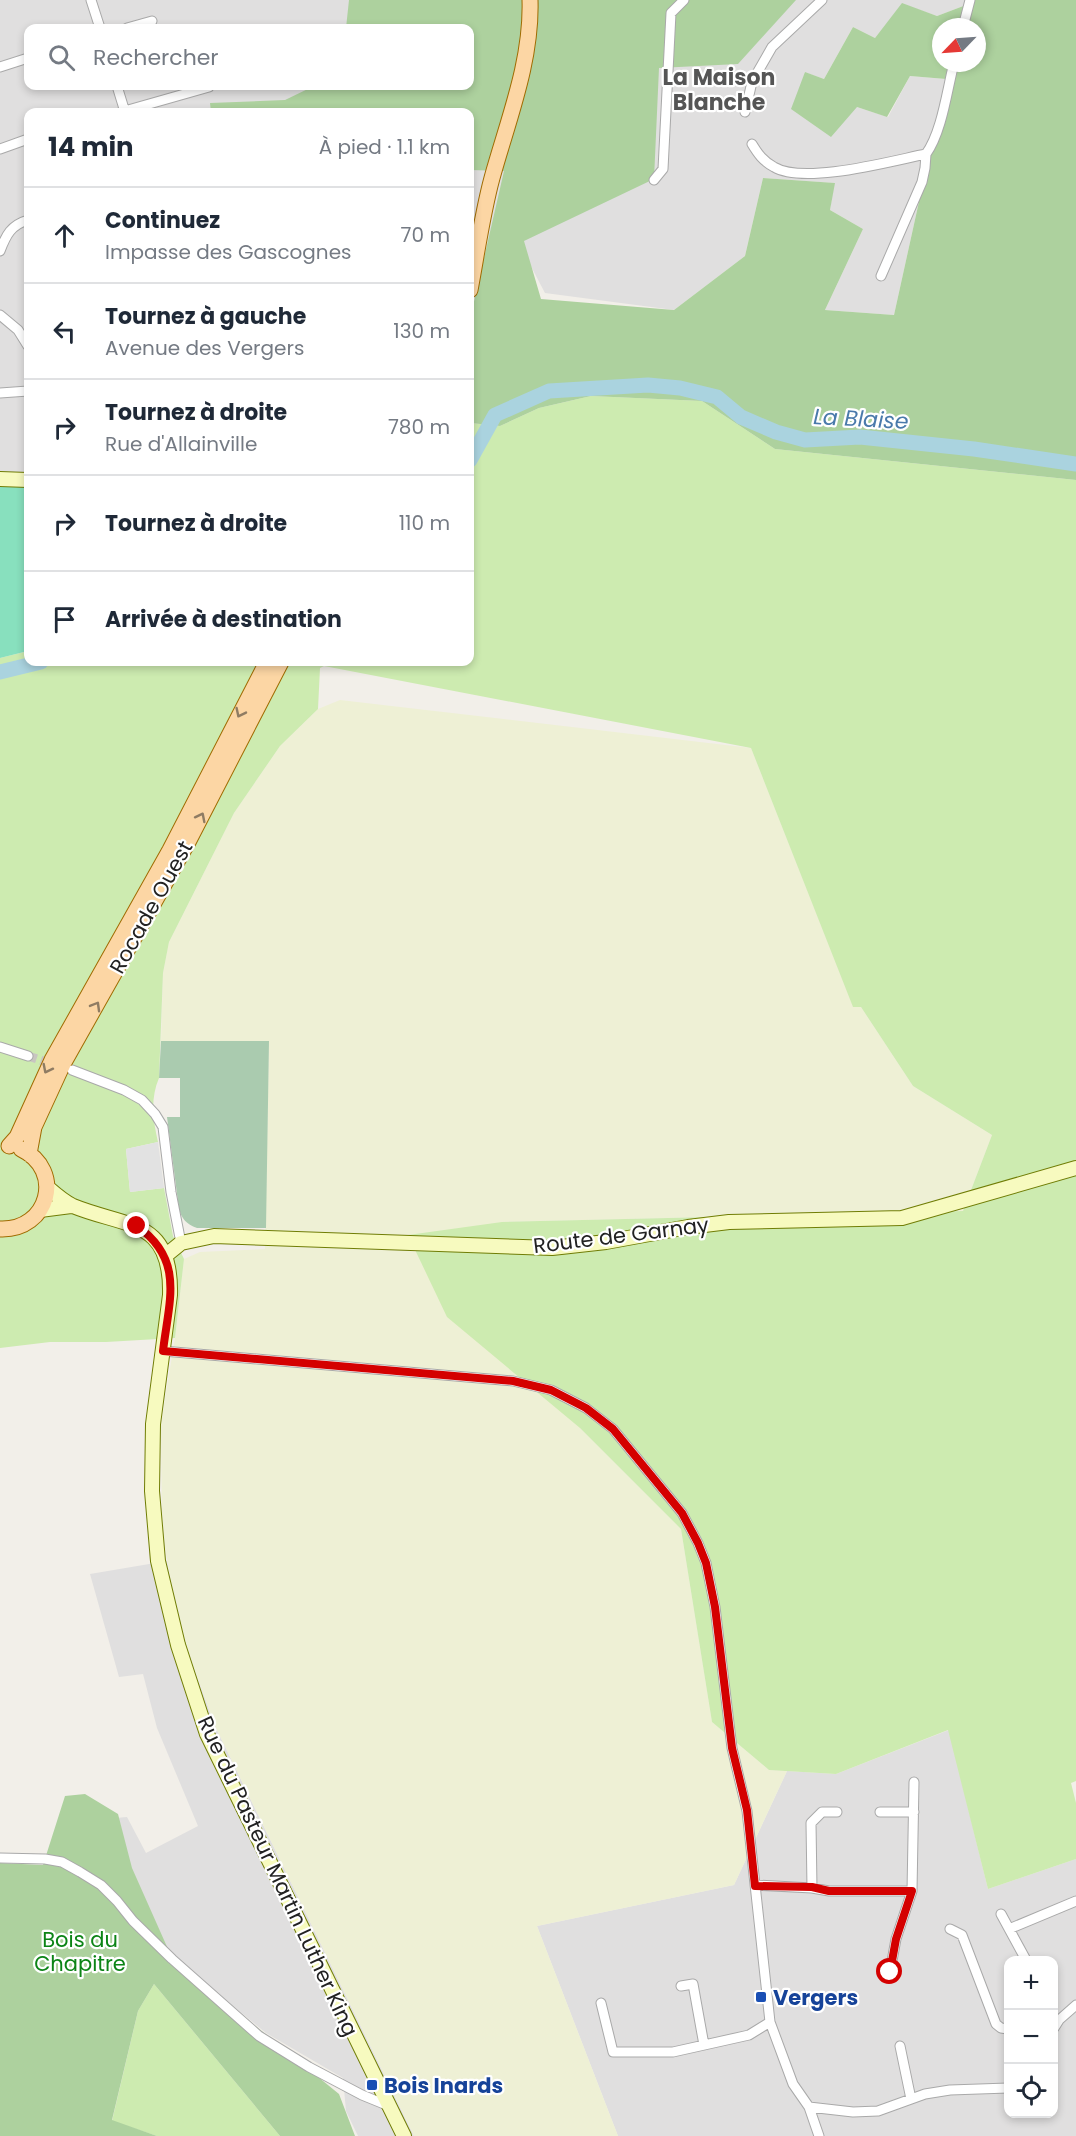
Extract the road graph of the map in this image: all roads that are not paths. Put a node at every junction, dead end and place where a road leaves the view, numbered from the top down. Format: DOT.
graph roads {
  1 [pos="91,0"];
  2 [pos="521,0"];
  3 [pos="530,0"];
  4 [pos="684,0"];
  5 [pos="822,0"];
  6 [pos="970,0"];
  7 [pos="965,18"];
  8 [pos="152,21"];
  9 [pos="99,24"];
  10 [pos="141,24"];
  11 [pos="24,59"];
  12 [pos="0,67"];
  13 [pos="952,72"];
  14 [pos="118,90"];
  15 [pos="199,90"];
  16 [pos="122,108"];
  17 [pos="137,108"];
  18 [pos="745,112"];
  19 [pos="24,141"];
  20 [pos="753,144"];
  21 [pos="0,149"];
  22 [pos="926,153"];
  23 [pos="654,180"];
  24 [pos="24,221"];
  25 [pos="474,225"];
  26 [pos="0,251"];
  27 [pos="474,269"];
  28 [pos="881,276"];
  29 [pos="0,315"];
  30 [pos="24,340"];
  31 [pos="24,392"];
  32 [pos="0,393"];
  33 [pos="0,478"];
  34 [pos="24,480"];
  35 [pos="265,666"];
  36 [pos="279,666"];
  37 [pos="0,1047"];
  38 [pos="28,1056"];
  39 [pos="72,1070"];
  40 [pos="4,1147"];
  41 [pos="30,1154"];
  42 [pos="1076,1168"];
  43 [pos="47,1187"];
  44 [pos="71,1206"];
  45 [pos="40,1210"];
  46 [pos="0,1229"];
  47 [pos="181,1243"];
  48 [pos="165,1256"];
  49 [pos="163,1351"];
  50 [pos="915,1782"];
  51 [pos="837,1812"];
  52 [pos="880,1812"];
  53 [pos="914,1812"];
  54 [pos="0,1858"];
  55 [pos="755,1886"];
  56 [pos="812,1887"];
  57 [pos="912,1891"];
  58 [pos="1076,1901"];
  59 [pos="1000,1914"];
  60 [pos="950,1929"];
  61 [pos="1009,1929"];
  62 [pos="1024,1956"];
  63 [pos="890,1972"];
  64 [pos="681,1986"];
  65 [pos="601,2003"];
  66 [pos="1076,2005"];
  67 [pos="1058,2018"];
  68 [pos="770,2022"];
  69 [pos="1004,2028"];
  70 [pos="704,2045"];
  71 [pos="900,2046"];
  72 [pos="1004,2088"];
  73 [pos="911,2099"];
  74 [pos="389,2106"];
  75 [pos="810,2107"];
  76 [pos="404,2136"];
  77 [pos="819,2136"];
  1 -- 9 [label="street"];
  2 -- 25 [label="main road"];
  3 -- 27 [label="main road"];
  4 -- 23 [label="street"];
  5 -- 18 [label="street"];
  6 -- 7 [label="street"];
  8 -- 10 [label="street"];
  11 -- 12 [label="street"];
  13 -- 22 [label="street"];
  14 -- 16 [label="street"];
  15 -- 17 [label="street"];
  19 -- 21 [label="street"];
  20 -- 22 [label="street"];
  22 -- 28 [label="street"];
  24 -- 26 [label="street"];
  29 -- 30 [label="street"];
  31 -- 32 [label="street"];
  33 -- 34 [label="street"];
  35 -- 40 [label="main road, Rocade Ouest, one-way"];
  41 -- 36 [label="main road, Rocade Ouest, one-way"];
  37 -- 38 [label="street"];
  39 -- 47 [label="street"];
  40 -- 41 [label="main road"];
  41 -- 43 [label="main road"];
  42 -- 47 [label="street, Route de Garnay"];
  43 -- 44 [label="street, Rue du Pasteur Martin Luther King"];
  43 -- 45 [label="main road"];
  44 -- 45 [label="street, Rue du Pasteur Martin Luther King"];
  44 -- 48 [label="street, Rue du Pasteur Martin Luther King"];
  45 -- 46 [label="main road"];
  47 -- 48 [label="street, Route de Garnay"];
  48 -- 49 [label="street, Rue du Pasteur Martin Luther King"];
  49 -- 55 [label="street"];
  49 -- 74 [label="street, Rue du Pasteur Martin Luther King"];
  50 -- 53 [label="street"];
  51 -- 56 [label="street"];
  52 -- 53 [label="street"];
  53 -- 57 [label="street"];
  54 -- 74 [label="street"];
  55 -- 56 [label="street"];
  55 -- 68 [label="street"];
  56 -- 57 [label="street"];
  57 -- 63 [label="street"];
  58 -- 61 [label="street"];
  59 -- 61 [label="street"];
  60 -- 69 [label="street"];
  61 -- 62 [label="street"];
  64 -- 70 [label="street"];
  65 -- 70 [label="street"];
  66 -- 67 [label="street"];
  68 -- 70 [label="street"];
  68 -- 75 [label="street"];
  71 -- 73 [label="street"];
  72 -- 73 [label="street"];
  73 -- 75 [label="street"];
  74 -- 76 [label="street, Rue du Pasteur Martin Luther King"];
  75 -- 77 [label="street"];
}
